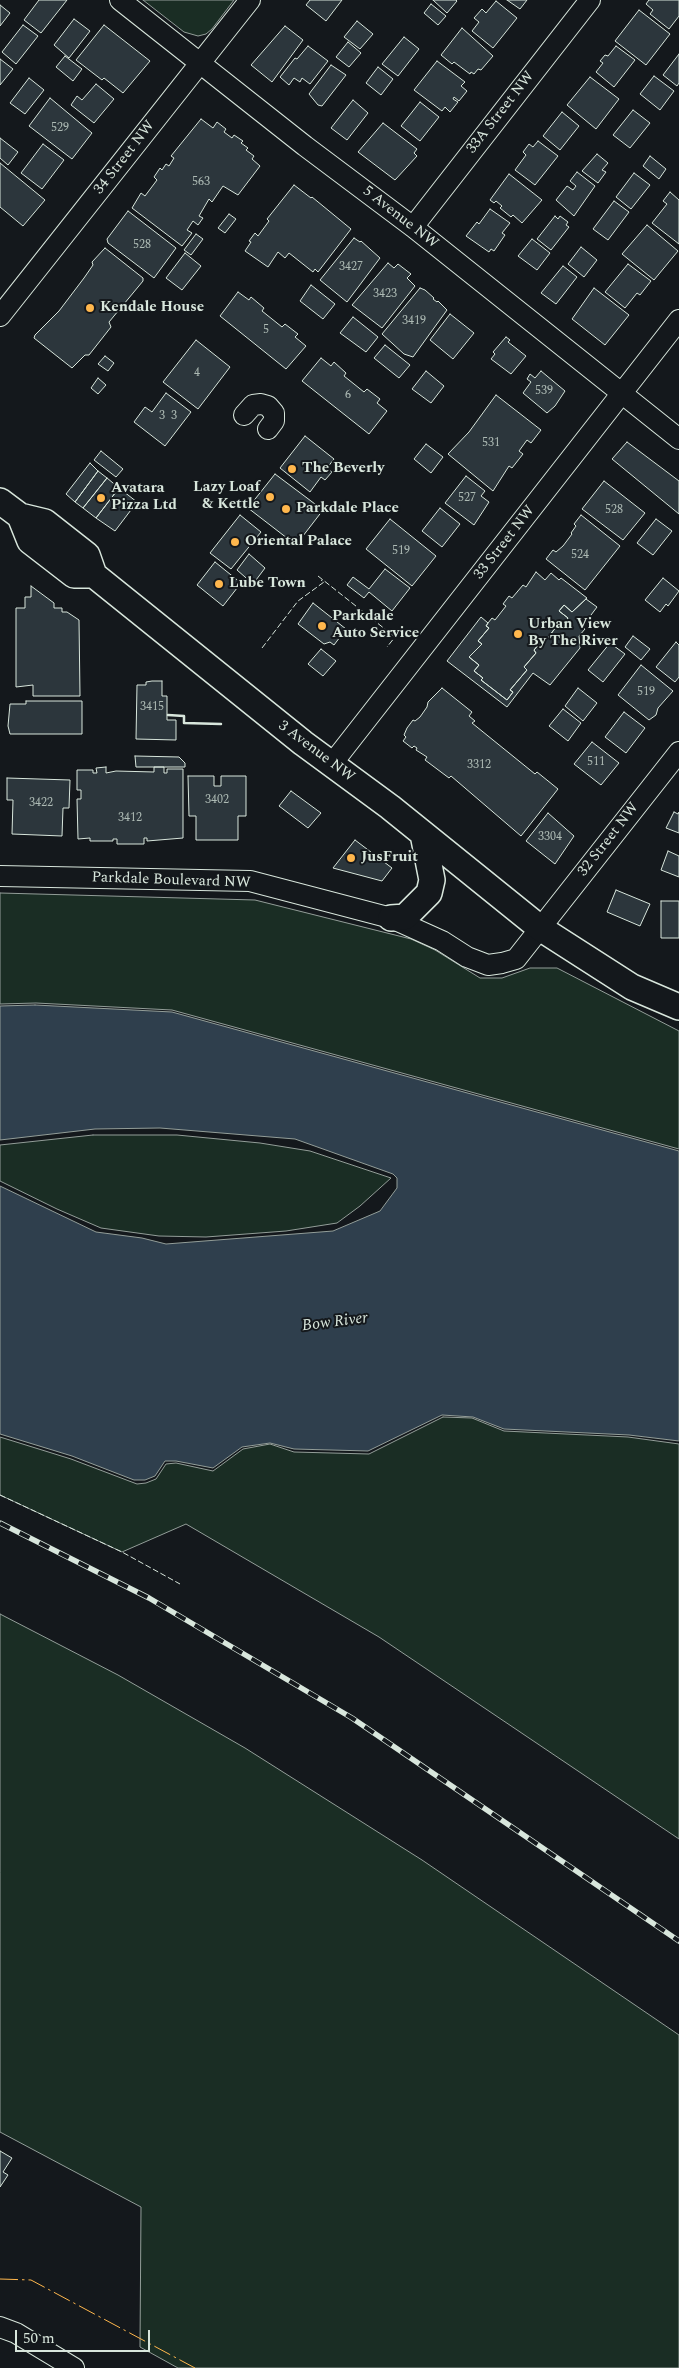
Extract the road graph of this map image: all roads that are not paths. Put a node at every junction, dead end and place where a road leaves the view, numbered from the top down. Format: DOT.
graph roads {
  1 [pos="120,0"];
  2 [pos="250,0"];
  3 [pos="590,0"];
  4 [pos="200,62"];
  5 [pos="413,227"];
  6 [pos="0,316"];
  7 [pos="679,320"];
  8 [pos="621,394"];
  9 [pos="244,415"];
  10 [pos="268,429"];
  11 [pos="679,439"];
  12 [pos="7,510"];
  13 [pos="679,752"];
  14 [pos="331,765"];
  15 [pos="423,834"];
  16 [pos="0,876"];
  17 [pos="390,918"];
  18 [pos="540,928"];
  19 [pos="679,1007"];
  20 [pos="0,2327"];
  21 [pos="74,2368"];
  1 -- 4 [label="street, 5 Avenue NW"];
  2 -- 4 [label="street, 34 Street NW"];
  3 -- 5 [label="street, 33A Street NW"];
  4 -- 5 [label="street, 5 Avenue NW"];
  4 -- 6 [label="street, 34 Street NW"];
  5 -- 8 [label="street, 5 Avenue NW"];
  7 -- 8 [label="street, 33 Street NW"];
  8 -- 11 [label="street, 5 Avenue NW"];
  8 -- 14 [label="street, 33 Street NW"];
  9 -- 10 [label="street"];
  12 -- 14 [label="main road, 3 Avenue NW"];
  13 -- 18 [label="street, 32 Street NW"];
  14 -- 15 [label="main road, 3 Avenue NW"];
  15 -- 17 [label="main road"];
  15 -- 18 [label="main road, 3 Avenue NW"];
  16 -- 17 [label="street, Parkdale Boulevard NW"];
  17 -- 18 [label="street, Parkdale Boulevard NW"];
  18 -- 19 [label="main road"];
  20 -- 21 [label="street"];
}
